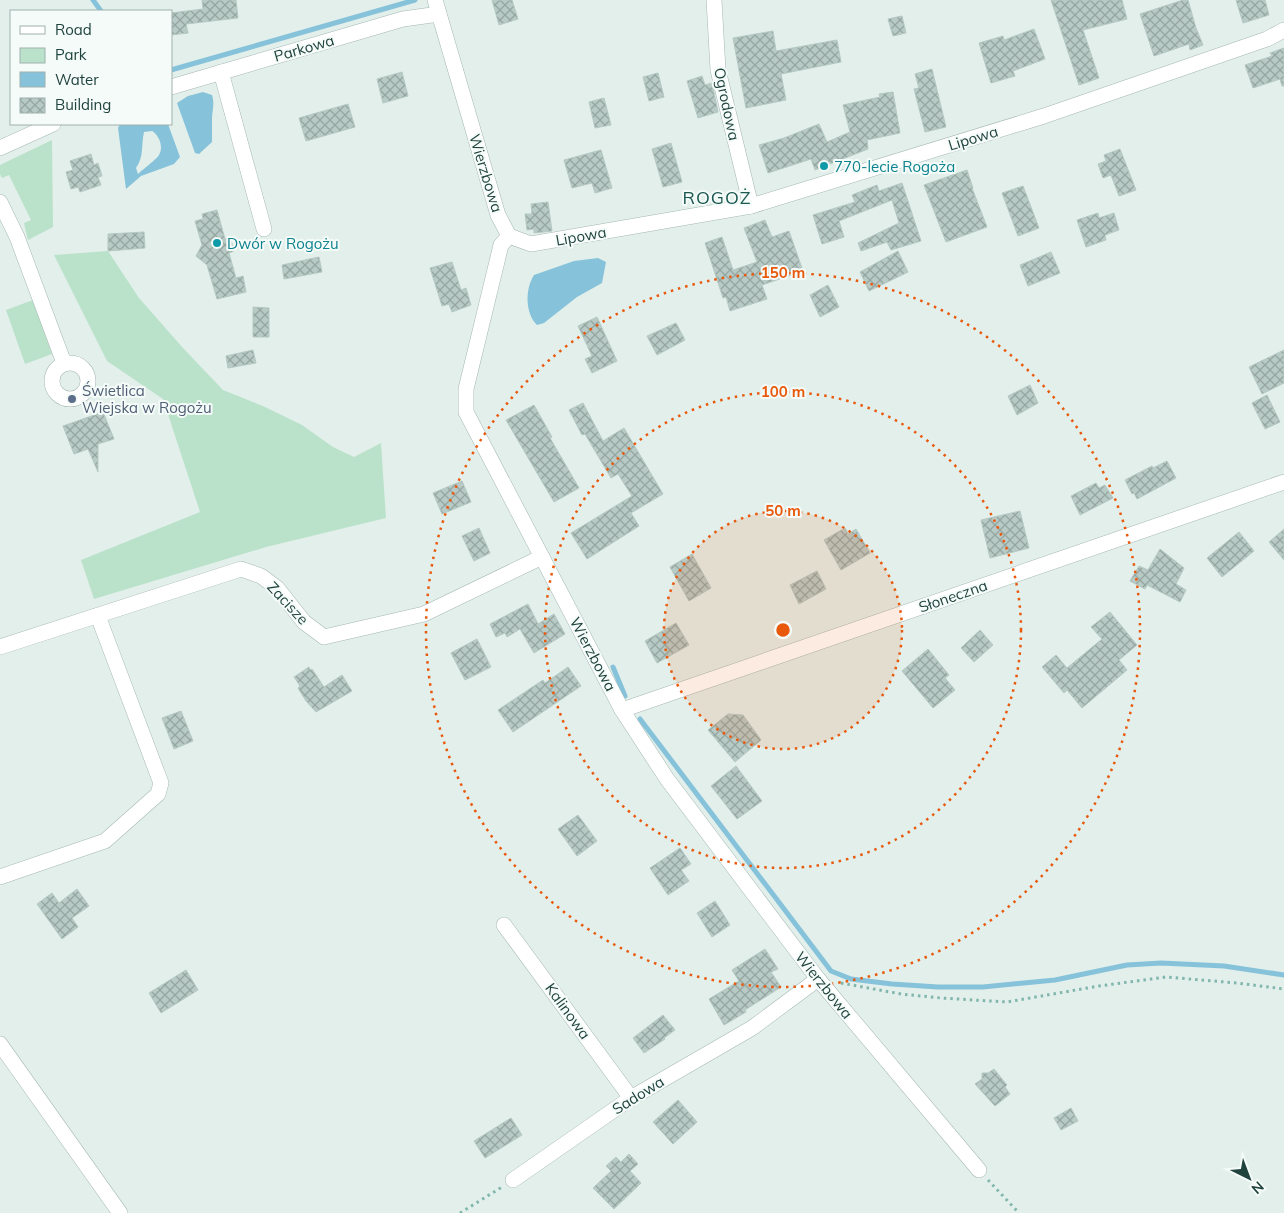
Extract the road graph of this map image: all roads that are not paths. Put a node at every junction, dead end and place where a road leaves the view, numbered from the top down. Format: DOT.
graph roads {
  1 [pos="714,0"];
  2 [pos="437,7"];
  3 [pos="1284,30"];
  4 [pos="221,72"];
  5 [pos="172,87"];
  6 [pos="52,125"];
  7 [pos="0,148"];
  8 [pos="0,202"];
  9 [pos="750,206"];
  10 [pos="264,229"];
  11 [pos="509,236"];
  12 [pos="64,363"];
  13 [pos="1284,482"];
  14 [pos="542,557"];
  15 [pos="98,616"];
  16 [pos="0,647"];
  17 [pos="622,710"];
  18 [pos="0,877"];
  19 [pos="504,924"];
  20 [pos="818,979"];
  21 [pos="0,1044"];
  22 [pos="631,1098"];
  23 [pos="979,1170"];
  24 [pos="513,1180"];
  25 [pos="120,1213"];
  1 -- 9 [label="street, Ogrodowa"];
  2 -- 4 [label="street, Parkowa"];
  2 -- 11 [label="street, Wierzbowa"];
  3 -- 9 [label="street, Lipowa"];
  4 -- 5 [label="street, Parkowa"];
  4 -- 10 [label="street"];
  6 -- 7 [label="street"];
  8 -- 12 [label="street"];
  9 -- 11 [label="street, Lipowa"];
  11 -- 14 [label="street, Wierzbowa"];
  13 -- 17 [label="street, Słoneczna"];
  14 -- 15 [label="street, Zacisze"];
  14 -- 17 [label="street, Wierzbowa"];
  15 -- 16 [label="street, Zacisze"];
  15 -- 18 [label="street"];
  17 -- 20 [label="street, Wierzbowa"];
  19 -- 22 [label="street, Kalinowa"];
  20 -- 22 [label="street, Sadowa"];
  20 -- 23 [label="street, Wierzbowa"];
  21 -- 25 [label="street"];
  22 -- 24 [label="street, Sadowa"];
}
